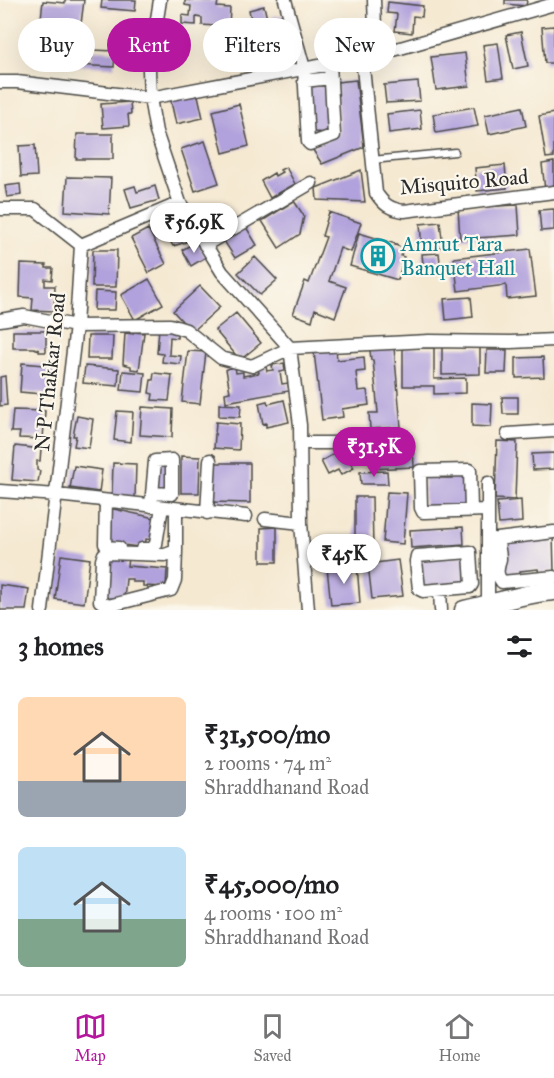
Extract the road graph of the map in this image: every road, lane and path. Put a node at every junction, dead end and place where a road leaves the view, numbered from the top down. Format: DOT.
graph roads {
  1 [pos="160,0"];
  2 [pos="285,0"];
  3 [pos="374,0"];
  4 [pos="554,4"];
  5 [pos="375,18"];
  6 [pos="396,50"];
  7 [pos="314,71"];
  8 [pos="331,72"];
  9 [pos="363,72"];
  10 [pos="304,75"];
  11 [pos="331,78"];
  12 [pos="0,82"];
  13 [pos="150,98"];
  14 [pos="455,152"];
  15 [pos="372,160"];
  16 [pos="311,183"];
  17 [pos="554,192"];
  18 [pos="180,203"];
  19 [pos="0,209"];
  20 [pos="81,245"];
  21 [pos="205,245"];
  22 [pos="0,320"];
  23 [pos="76,326"];
  24 [pos="554,340"];
  25 [pos="290,348"];
  26 [pos="554,432"];
  27 [pos="508,434"];
  28 [pos="300,443"];
  29 [pos="376,443"];
  30 [pos="210,460"];
  31 [pos="488,483"];
  32 [pos="0,491"];
  33 [pos="152,493"];
  34 [pos="57,495"];
  35 [pos="106,504"];
  36 [pos="158,509"];
  37 [pos="176,509"];
  38 [pos="471,510"];
  39 [pos="488,510"];
  40 [pos="207,513"];
  41 [pos="246,516"];
  42 [pos="265,519"];
  43 [pos="301,523"];
  44 [pos="554,532"];
  45 [pos="491,543"];
  46 [pos="176,551"];
  47 [pos="471,552"];
  48 [pos="554,577"];
  49 [pos="534,586"];
  50 [pos="440,590"];
  51 [pos="554,591"];
  52 [pos="488,606"];
  53 [pos="42,610"];
  54 [pos="308,610"];
  55 [pos="441,610"];
  56 [pos="464,610"];
  1 -- 13 [label="street"];
  2 -- 10 [label="street"];
  3 -- 5 [label="street"];
  4 -- 6 [label="street"];
  7 -- 10 [label="street"];
  8 -- 11 [label="street"];
  9 -- 15 [label="street, Misquito Road"];
  10 -- 11 [label="street"];
  10 -- 11 [label="street"];
  10 -- 13 [label="street"];
  12 -- 13 [label="street"];
  13 -- 18 [label="street"];
  14 -- 15 [label="lane"];
  15 -- 17 [label="street, Misquito Road"];
  16 -- 21 [label="street"];
  18 -- 20 [label="street"];
  18 -- 21 [label="street"];
  19 -- 20 [label="street"];
  20 -- 23 [label="street, N P Thakkar Road"];
  21 -- 25 [label="street"];
  22 -- 23 [label="street"];
  23 -- 25 [label="street"];
  23 -- 34 [label="street, N P Thakkar Road"];
  24 -- 25 [label="street"];
  25 -- 28 [label="street"];
  26 -- 27 [label="street"];
  28 -- 29 [label="street"];
  28 -- 43 [label="street"];
  30 -- 40 [label="street"];
  31 -- 39 [label="street"];
  32 -- 34 [label="street"];
  33 -- 36 [label="street"];
  34 -- 35 [label="street"];
  34 -- 53 [label="street, N P Thakkar Road"];
  35 -- 36 [label="street"];
  35 -- 36 [label="street"];
  36 -- 37 [label="street"];
  37 -- 40 [label="street"];
  37 -- 46 [label="street"];
  38 -- 38 [label="street"];
  38 -- 39 [label="street"];
  39 -- 45 [label="street"];
  40 -- 41 [label="street"];
  42 -- 43 [label="street"];
  43 -- 54 [label="street"];
  44 -- 45 [label="street"];
  45 -- 47 [label="street"];
  45 -- 49 [label="street"];
  45 -- 52 [label="street"];
  46 -- 46 [label="street"];
  47 -- 50 [label="street"];
  47 -- 50 [label="street"];
  48 -- 49 [label="street"];
  49 -- 51 [label="street"];
  49 -- 52 [label="street"];
  50 -- 55 [label="street"];
  52 -- 56 [label="street"];
}
